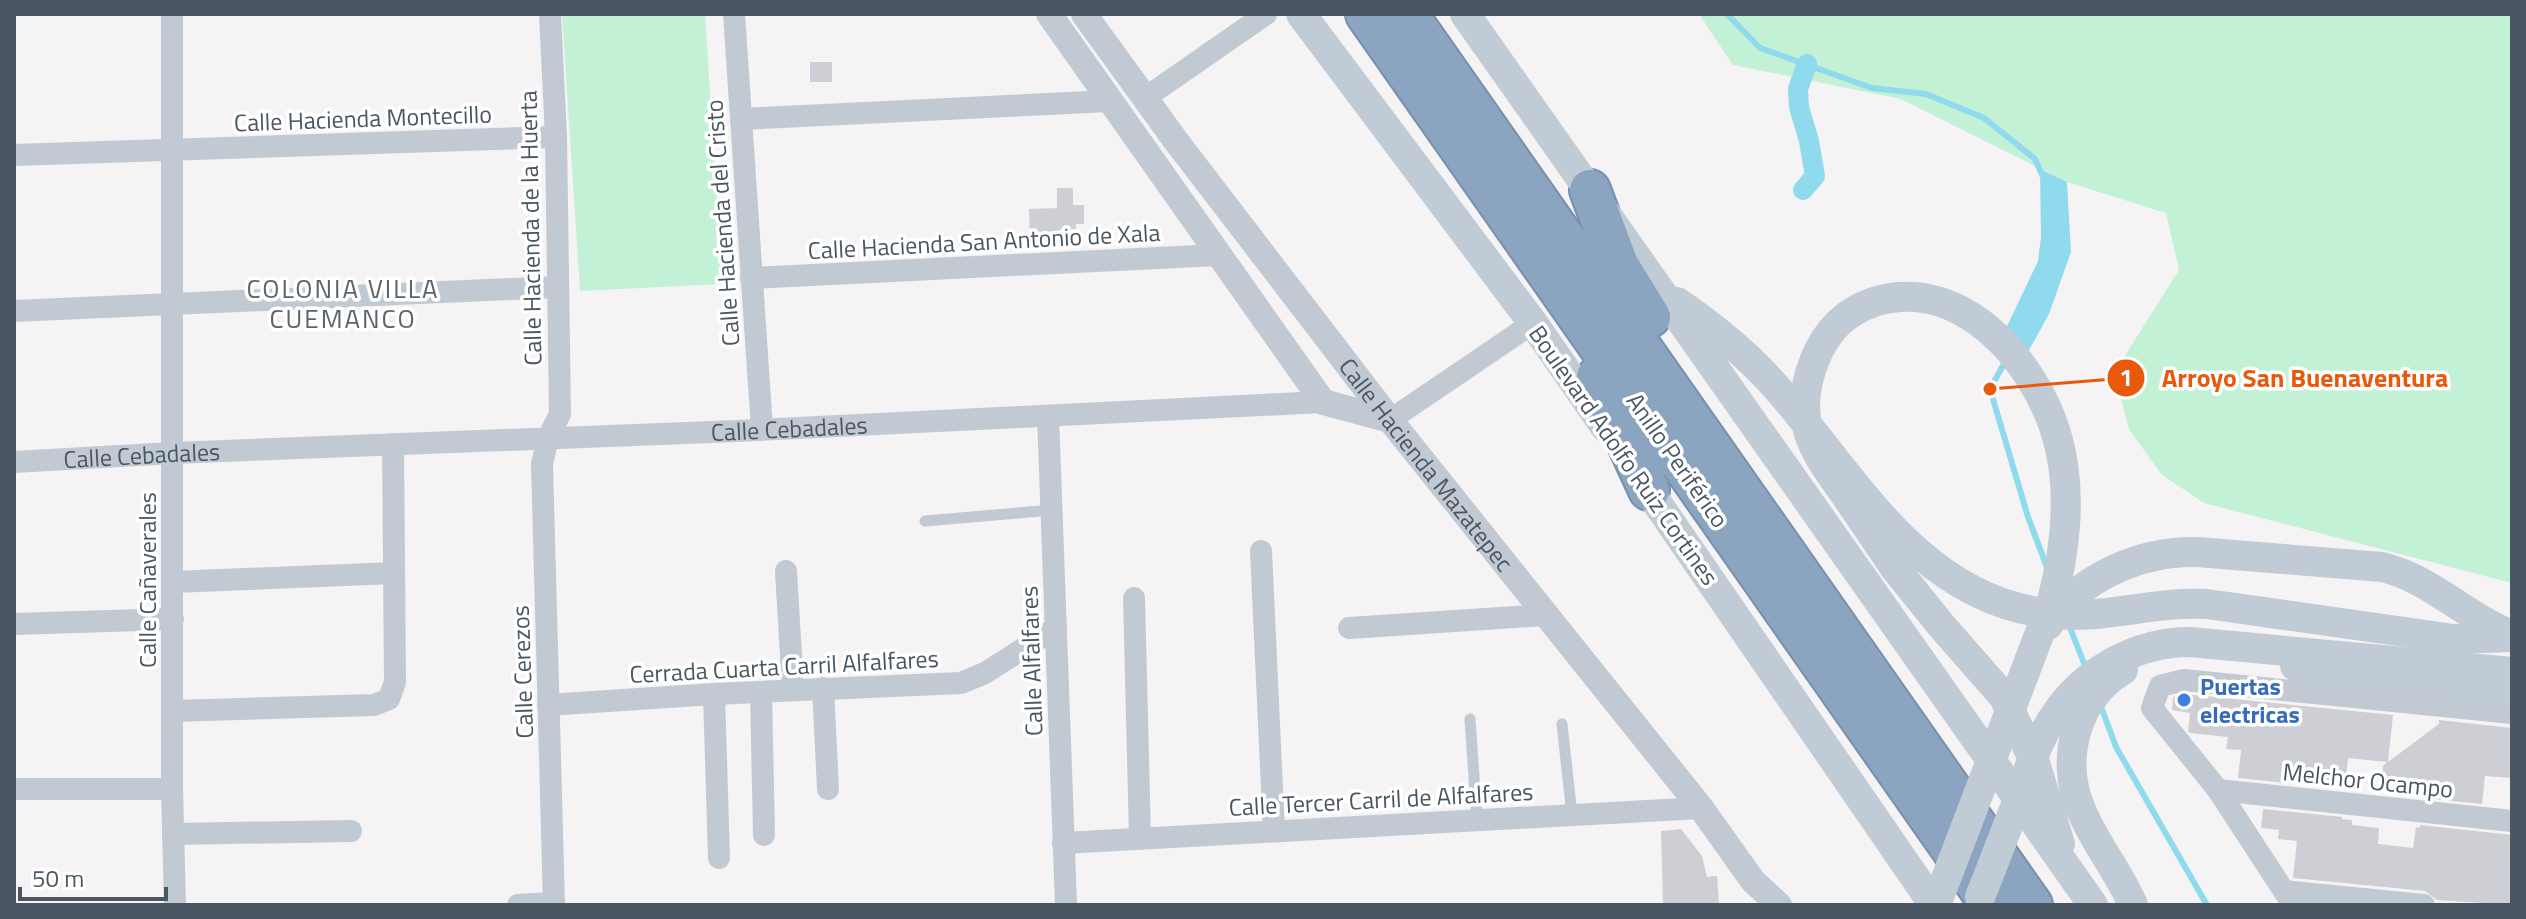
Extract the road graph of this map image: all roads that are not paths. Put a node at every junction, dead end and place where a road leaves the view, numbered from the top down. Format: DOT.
graph roads {
  1 [pos="172,14"];
  2 [pos="550,14"];
  3 [pos="734,14"];
  4 [pos="1049,14"];
  5 [pos="1084,14"];
  6 [pos="1266,14"];
  7 [pos="1301,14"];
  8 [pos="1366,14"];
  9 [pos="1407,14"];
  10 [pos="1465,14"];
  11 [pos="1145,98"];
  12 [pos="1110,101"];
  13 [pos="741,119"];
  14 [pos="556,137"];
  15 [pos="1176,141"];
  16 [pos="172,149"];
  17 [pos="14,155"];
  18 [pos="1152,160"];
  19 [pos="1590,190"];
  20 [pos="1218,255"];
  21 [pos="751,278"];
  22 [pos="1556,286"];
  23 [pos="557,287"];
  24 [pos="1662,292"];
  25 [pos="172,303"];
  26 [pos="14,311"];
  27 [pos="1533,323"];
  28 [pos="1323,402"];
  29 [pos="1048,416"];
  30 [pos="1390,420"];
  31 [pos="762,429"];
  32 [pos="548,438"];
  33 [pos="393,444"];
  34 [pos="173,453"];
  35 [pos="14,462"];
  36 [pos="1730,474"];
  37 [pos="1649,490"];
  38 [pos="1052,510"];
  39 [pos="925,521"];
  40 [pos="1261,551"];
  41 [pos="786,571"];
  42 [pos="394,573"];
  43 [pos="173,582"];
  44 [pos="1134,598"];
  45 [pos="1546,615"];
  46 [pos="173,619"];
  47 [pos="14,624"];
  48 [pos="1056,628"];
  49 [pos="1349,628"];
  50 [pos="2512,636"];
  51 [pos="2035,643"];
  52 [pos="2512,672"];
  53 [pos="823,688"];
  54 [pos="793,690"];
  55 [pos="2512,691"];
  56 [pos="761,692"];
  57 [pos="714,694"];
  58 [pos="548,705"];
  59 [pos="174,711"];
  60 [pos="2512,713"];
  61 [pos="1470,719"];
  62 [pos="1562,724"];
  63 [pos="14,789"];
  64 [pos="172,789"];
  65 [pos="828,789"];
  66 [pos="2218,790"];
  67 [pos="1701,808"];
  68 [pos="1572,815"];
  69 [pos="1477,820"];
  70 [pos="2512,821"];
  71 [pos="351,831"];
  72 [pos="1274,831"];
  73 [pos="173,834"];
  74 [pos="764,835"];
  75 [pos="1140,838"];
  76 [pos="1063,843"];
  77 [pos="719,858"];
  78 [pos="2067,869"];
  79 [pos="1912,874"];
  80 [pos="2130,898"];
  81 [pos="2288,898"];
  82 [pos="554,904"];
  83 [pos="175,905"];
  84 [pos="518,905"];
  85 [pos="1066,905"];
  86 [pos="1779,905"];
  87 [pos="1911,905"];
  88 [pos="1935,905"];
  89 [pos="1978,905"];
  90 [pos="1991,905"];
  91 [pos="2032,905"];
  92 [pos="2093,905"];
  93 [pos="2424,905"];
  1 -- 16 [label="street, Calle Cañaverales"];
  2 -- 14 [label="street, Calle Hacienda de la Huerta"];
  3 -- 13 [label="street, Calle Hacienda del Cristo"];
  4 -- 12 [label="street, Calle Hacienda Mazatepec"];
  5 -- 11 [label="street, Calle Hacienda Mazatepec"];
  6 -- 11 [label="street"];
  7 -- 27 [label="main road, Boulevard Adolfo Ruiz Cortines"];
  8 -- 22 [label="highway, Anillo Periférico"];
  9 -- 36 [label="highway, Anillo Periférico"];
  10 -- 19 [label="main road"];
  11 -- 15 [label="street, Calle Hacienda Mazatepec"];
  12 -- 13 [label="street"];
  12 -- 18 [label="street, Calle Hacienda Mazatepec"];
  13 -- 21 [label="street, Calle Hacienda del Cristo"];
  14 -- 16 [label="street, Calle Hacienda Montecillo"];
  14 -- 23 [label="street, Calle Hacienda de la Huerta"];
  15 -- 18 [label="street"];
  15 -- 30 [label="street, Calle Hacienda Mazatepec"];
  16 -- 17 [label="street, Calle Hacienda Montecillo"];
  16 -- 25 [label="street, Calle Cañaverales"];
  18 -- 20 [label="street, Calle Hacienda Mazatepec"];
  19 -- 24 [label="main road"];
  19 -- 36 [label="highway"];
  20 -- 21 [label="street, Calle Hacienda San Antonio de Xala"];
  20 -- 28 [label="street, Calle Hacienda Mazatepec"];
  21 -- 31 [label="street, Calle Hacienda del Cristo"];
  22 -- 37 [label="highway"];
  22 -- 90 [label="highway, Anillo Periférico"];
  23 -- 25 [label="street"];
  23 -- 32 [label="street, Calle Hacienda de la Huerta"];
  24 -- 50 [label="main road, bridge"];
  24 -- 78 [label="main road"];
  25 -- 26 [label="street"];
  25 -- 34 [label="street, Calle Cañaverales"];
  27 -- 30 [label="street"];
  27 -- 37 [label="main road, Boulevard Adolfo Ruiz Cortines"];
  28 -- 29 [label="street, Calle Cebadales"];
  28 -- 30 [label="street, Calle Cebadales"];
  29 -- 31 [label="street, Calle Cebadales"];
  29 -- 38 [label="street, Calle Alfalfares"];
  30 -- 45 [label="street, Calle Hacienda Mazatepec"];
  31 -- 32 [label="street, Calle Cebadales"];
  32 -- 33 [label="street, Calle Cebadales"];
  32 -- 58 [label="street, Calle Cerezos"];
  33 -- 34 [label="street, Calle Cebadales"];
  33 -- 42 [label="street"];
  34 -- 35 [label="street, Calle Cebadales"];
  34 -- 43 [label="street, Calle Cañaverales"];
  36 -- 91 [label="highway, Anillo Periférico"];
  37 -- 79 [label="main road, Boulevard Adolfo Ruiz Cortines"];
  38 -- 39 [label="lane"];
  38 -- 48 [label="street, Calle Alfalfares"];
  40 -- 72 [label="street"];
  41 -- 54 [label="street"];
  42 -- 43 [label="street"];
  42 -- 59 [label="street"];
  43 -- 46 [label="street, Calle Cañaverales"];
  44 -- 75 [label="street"];
  45 -- 49 [label="street"];
  45 -- 67 [label="street, Calle Hacienda Mazatepec"];
  46 -- 47 [label="street"];
  46 -- 59 [label="street, Calle Cañaverales"];
  48 -- 53 [label="street, Cerrada Cuarta Carril Alfalfares"];
  48 -- 76 [label="street, Calle Alfalfares"];
  50 -- 51 [label="main road, bridge"];
  51 -- 78 [label="main road, bridge"];
  51 -- 88 [label="main road, bridge"];
  52 -- 89 [label="main road, bridge"];
  53 -- 54 [label="street, Cerrada Cuarta Carril Alfalfares"];
  53 -- 65 [label="street"];
  54 -- 56 [label="street, Cerrada Cuarta Carril Alfalfares"];
  55 -- 80 [label="main road"];
  56 -- 57 [label="street, Cerrada Cuarta Carril Alfalfares"];
  56 -- 74 [label="street"];
  57 -- 58 [label="street, Cerrada Cuarta Carril Alfalfares"];
  57 -- 77 [label="street"];
  58 -- 82 [label="street, Calle Cerezos"];
  59 -- 64 [label="street, Calle Cañaverales"];
  60 -- 66 [label="street"];
  61 -- 69 [label="lane"];
  62 -- 68 [label="lane"];
  63 -- 64 [label="street"];
  64 -- 73 [label="street, Calle Cañaverales"];
  66 -- 70 [label="street, Melchor Ocampo"];
  66 -- 81 [label="street"];
  67 -- 68 [label="street, Calle Tercer Carril de Alfalfares"];
  67 -- 86 [label="street, Calle Hacienda Mazatepec"];
  68 -- 69 [label="street, Calle Tercer Carril de Alfalfares"];
  69 -- 72 [label="street, Calle Tercer Carril de Alfalfares"];
  71 -- 73 [label="street"];
  72 -- 75 [label="street, Calle Tercer Carril de Alfalfares"];
  73 -- 83 [label="street, Calle Cañaverales"];
  75 -- 76 [label="street, Calle Tercer Carril de Alfalfares"];
  76 -- 85 [label="street, Calle Alfalfares"];
  78 -- 92 [label="main road"];
  79 -- 87 [label="main road"];
  79 -- 88 [label="main road, Boulevard Adolfo Ruiz Cortines"];
  81 -- 93 [label="street"];
  82 -- 84 [label="street"];
}
